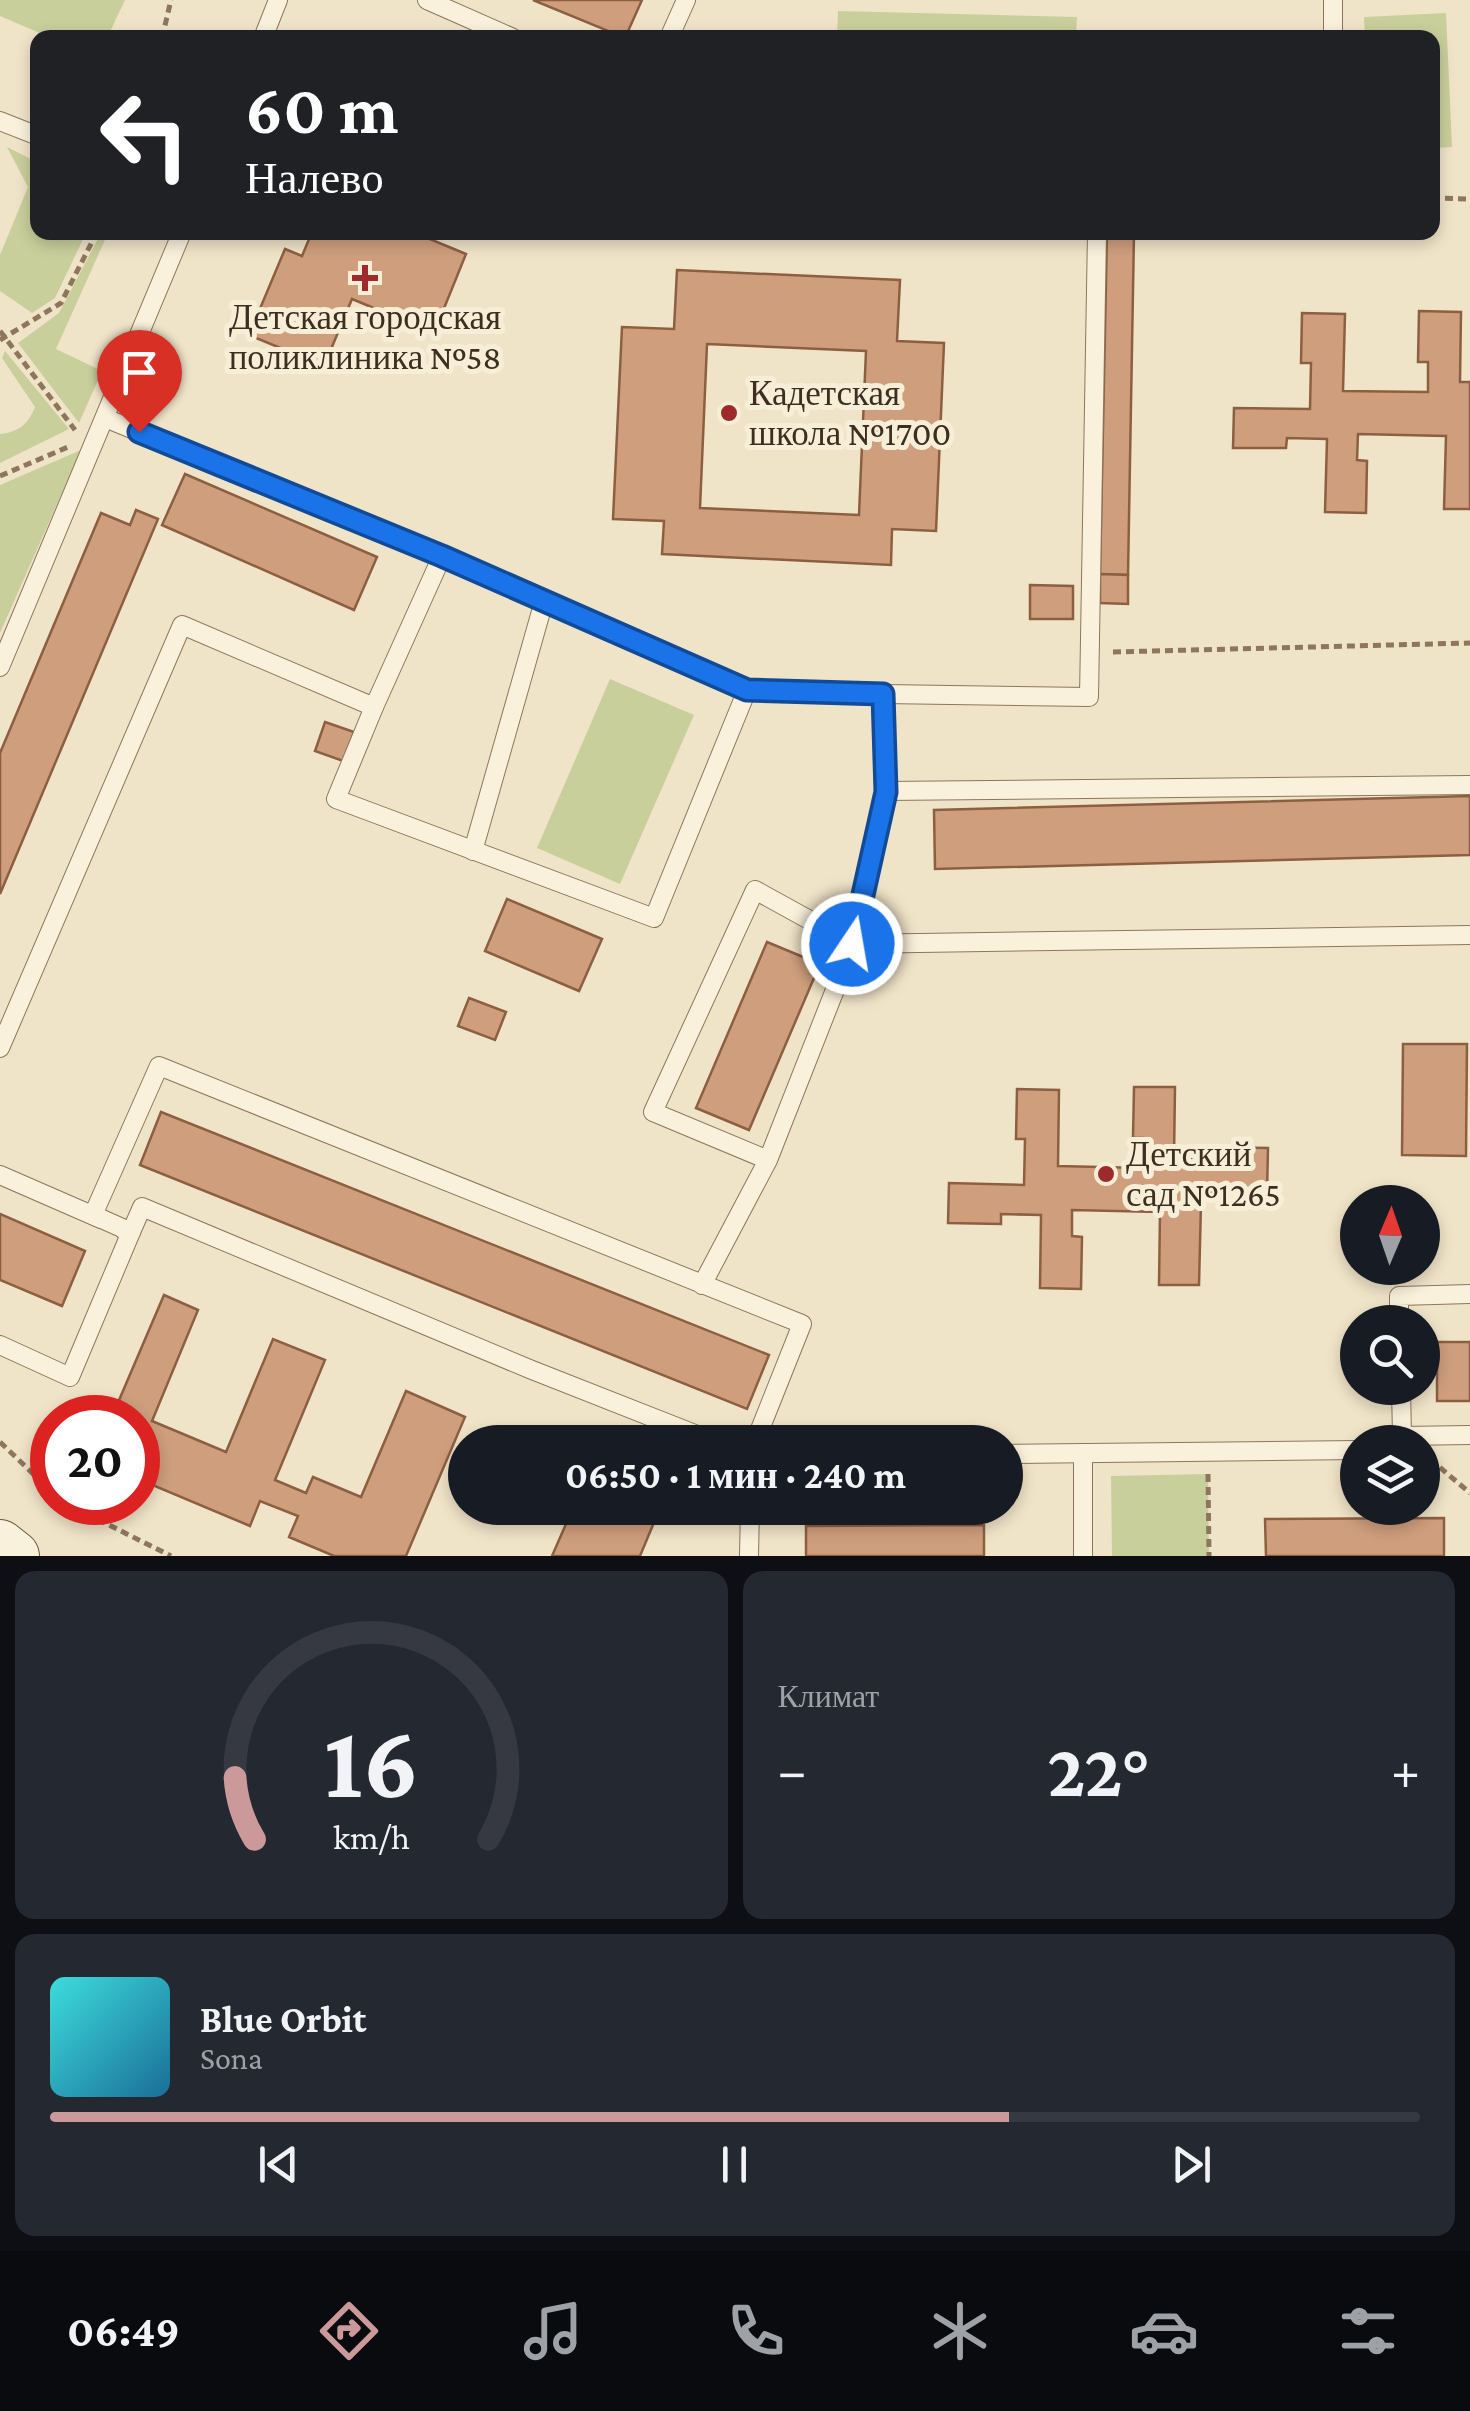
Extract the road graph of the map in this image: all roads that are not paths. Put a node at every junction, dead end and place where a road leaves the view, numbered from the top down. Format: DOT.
graph roads {
  1 [pos="278,0"];
  2 [pos="427,0"];
  3 [pos="686,0"];
  4 [pos="1332,0"];
  5 [pos="265,30"];
  6 [pos="496,30"];
  7 [pos="673,30"];
  8 [pos="1333,30"];
  9 [pos="0,121"];
  10 [pos="30,133"];
  11 [pos="179,240"];
  12 [pos="1097,240"];
  13 [pos="105,418"];
  14 [pos="442,556"];
  15 [pos="544,601"];
  16 [pos="0,667"];
  17 [pos="747,690"];
  18 [pos="883,694"];
  19 [pos="374,707"];
  20 [pos="1470,785"];
  21 [pos="886,792"];
  22 [pos="473,851"];
  23 [pos="1470,935"];
  24 [pos="852,944"];
  25 [pos="0,1048"];
  26 [pos="768,1160"];
  27 [pos="0,1175"];
  28 [pos="131,1232"];
  29 [pos="702,1285"];
  30 [pos="1470,1294"];
  31 [pos="1398,1305"];
  32 [pos="0,1345"];
  33 [pos="672,1425"];
  34 [pos="762,1425"];
  35 [pos="1440,1435"];
  36 [pos="1470,1435"];
  37 [pos="1340,1450"];
  38 [pos="1082,1453"];
  39 [pos="1023,1454"];
  40 [pos="750,1525"];
  41 [pos="0,1544"];
  42 [pos="14,1556"];
  43 [pos="749,1556"];
  44 [pos="1083,1556"];
  1 -- 5 [label="lane"];
  2 -- 6 [label="lane"];
  3 -- 7 [label="lane"];
  4 -- 8 [label="lane"];
  9 -- 10 [label="lane"];
  11 -- 13 [label="lane"];
  12 -- 18 [label="lane"];
  13 -- 14 [label="lane"];
  13 -- 16 [label="lane"];
  14 -- 15 [label="lane"];
  14 -- 19 [label="lane"];
  15 -- 17 [label="lane"];
  15 -- 22 [label="lane"];
  17 -- 18 [label="lane"];
  17 -- 22 [label="lane"];
  18 -- 21 [label="lane"];
  19 -- 22 [label="lane"];
  19 -- 25 [label="lane"];
  20 -- 21 [label="lane"];
  21 -- 24 [label="lane"];
  23 -- 24 [label="lane"];
  24 -- 26 [label="lane"];
  24 -- 26 [label="lane"];
  26 -- 29 [label="lane"];
  27 -- 28 [label="lane"];
  28 -- 29 [label="lane"];
  28 -- 32 [label="lane"];
  28 -- 33 [label="lane"];
  29 -- 34 [label="lane"];
  30 -- 31 [label="lane"];
  35 -- 36 [label="lane"];
  37 -- 38 [label="lane"];
  38 -- 39 [label="lane"];
  38 -- 44 [label="lane"];
  40 -- 43 [label="lane"];
  41 -- 42 [label="main road"];
}
